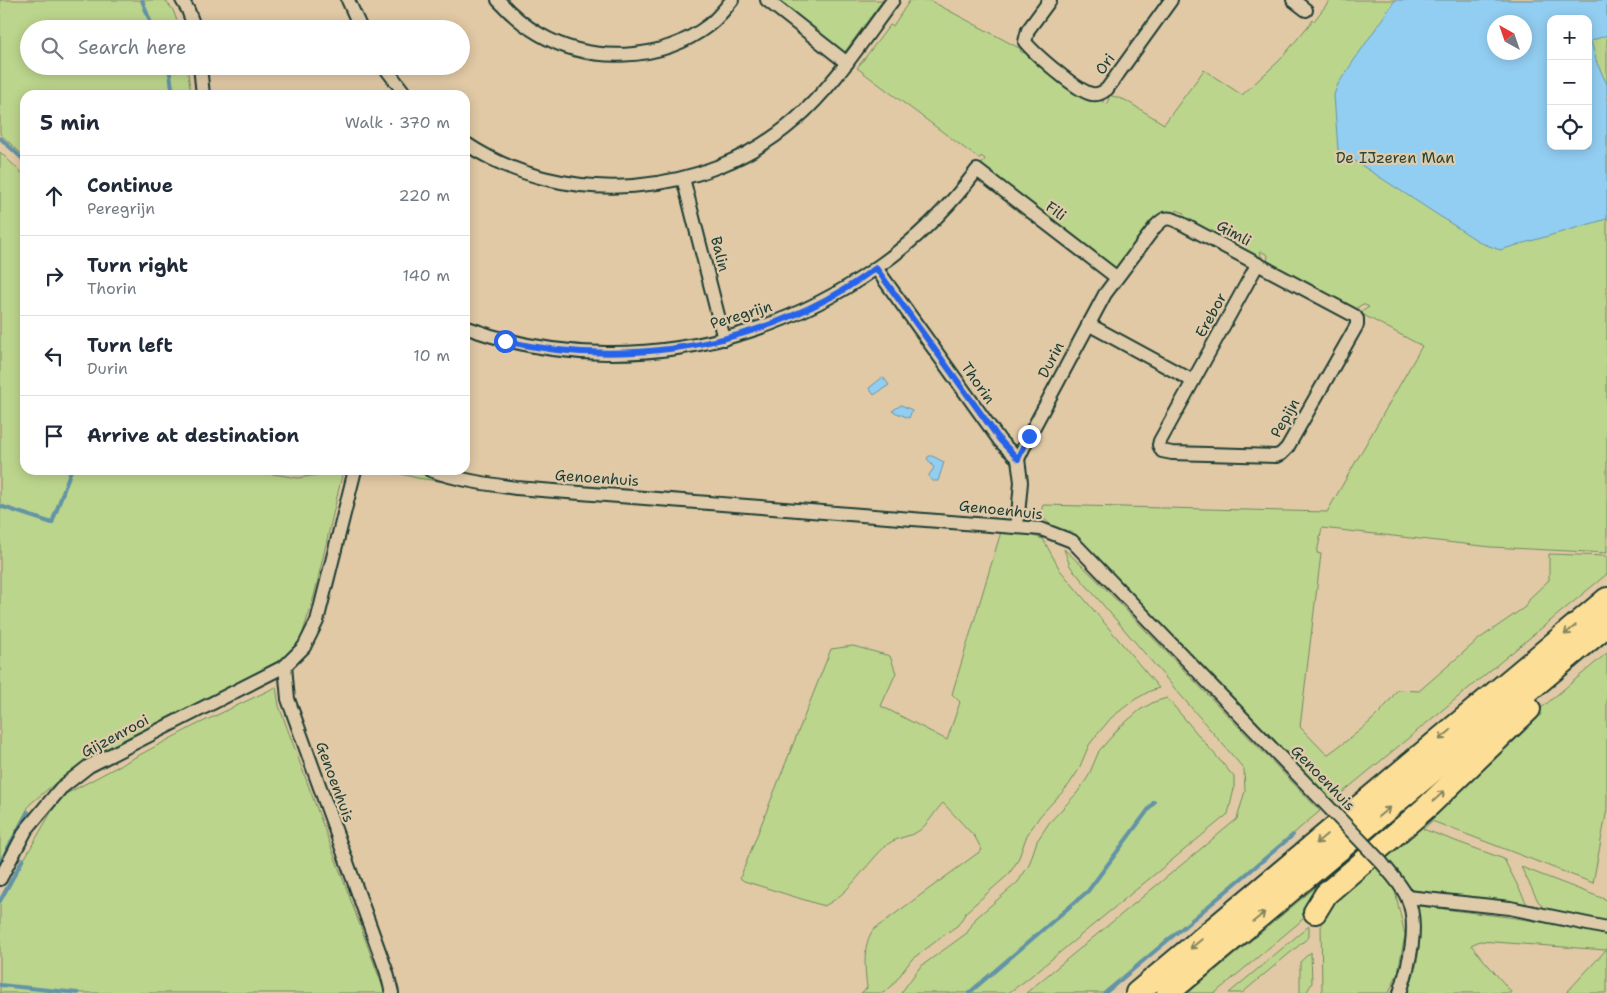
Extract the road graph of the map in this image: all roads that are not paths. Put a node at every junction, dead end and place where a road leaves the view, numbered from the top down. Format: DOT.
graph roads {
  1 [pos="182,0"];
  2 [pos="348,0"];
  3 [pos="498,0"];
  4 [pos="732,0"];
  5 [pos="768,0"];
  6 [pos="892,0"];
  7 [pos="1050,0"];
  8 [pos="1171,0"];
  9 [pos="1292,0"];
  10 [pos="1306,10"];
  11 [pos="192,20"];
  12 [pos="357,20"];
  13 [pos="847,63"];
  14 [pos="201,75"];
  15 [pos="391,75"];
  16 [pos="202,90"];
  17 [pos="402,90"];
  18 [pos="470,146"];
  19 [pos="977,170"];
  20 [pos="684,178"];
  21 [pos="1257,264"];
  22 [pos="876,268"];
  23 [pos="1116,277"];
  24 [pos="1354,316"];
  25 [pos="1088,324"];
  26 [pos="470,329"];
  27 [pos="724,339"];
  28 [pos="1193,382"];
  29 [pos="1159,448"];
  30 [pos="1018,459"];
  31 [pos="354,475"];
  32 [pos="445,475"];
  33 [pos="1017,526"];
  34 [pos="1607,599"];
  35 [pos="1607,625"];
  36 [pos="285,666"];
  37 [pos="0,879"];
  38 [pos="1407,897"];
  39 [pos="1315,912"];
  40 [pos="1607,928"];
  41 [pos="392,993"];
  42 [pos="1137,993"];
  43 [pos="1168,993"];
  44 [pos="1400,993"];
  1 -- 11 [label="street"];
  2 -- 12 [label="street"];
  3 -- 4 [label="street"];
  5 -- 13 [label="street"];
  6 -- 13 [label="street"];
  7 -- 8 [label="street, Ori"];
  9 -- 10 [label="street"];
  13 -- 20 [label="street"];
  14 -- 16 [label="street"];
  15 -- 17 [label="street"];
  18 -- 20 [label="street"];
  19 -- 22 [label="street, Peregrijn"];
  19 -- 23 [label="street, Fili"];
  20 -- 27 [label="street, Balin"];
  21 -- 23 [label="street, Gimli"];
  21 -- 24 [label="street, Gimli"];
  21 -- 28 [label="street, Erebor"];
  22 -- 27 [label="street, Peregrijn"];
  22 -- 30 [label="street, Thorin"];
  23 -- 25 [label="street, Durin"];
  24 -- 29 [label="street, Pepijn"];
  25 -- 28 [label="street"];
  25 -- 30 [label="street, Durin"];
  26 -- 27 [label="street, Peregrijn"];
  28 -- 29 [label="street, Erebor"];
  30 -- 33 [label="street"];
  31 -- 36 [label="street"];
  32 -- 33 [label="street, Genoenhuis"];
  33 -- 38 [label="street, Genoenhuis, bridge"];
  34 -- 42 [label="highway, one-way"];
  39 -- 35 [label="highway, one-way"];
  43 -- 35 [label="highway, one-way"];
  36 -- 37 [label="street, Gijzenrooi"];
  36 -- 41 [label="street, Genoenhuis"];
  38 -- 40 [label="street"];
  38 -- 44 [label="street, Genoenhuis"];
}
